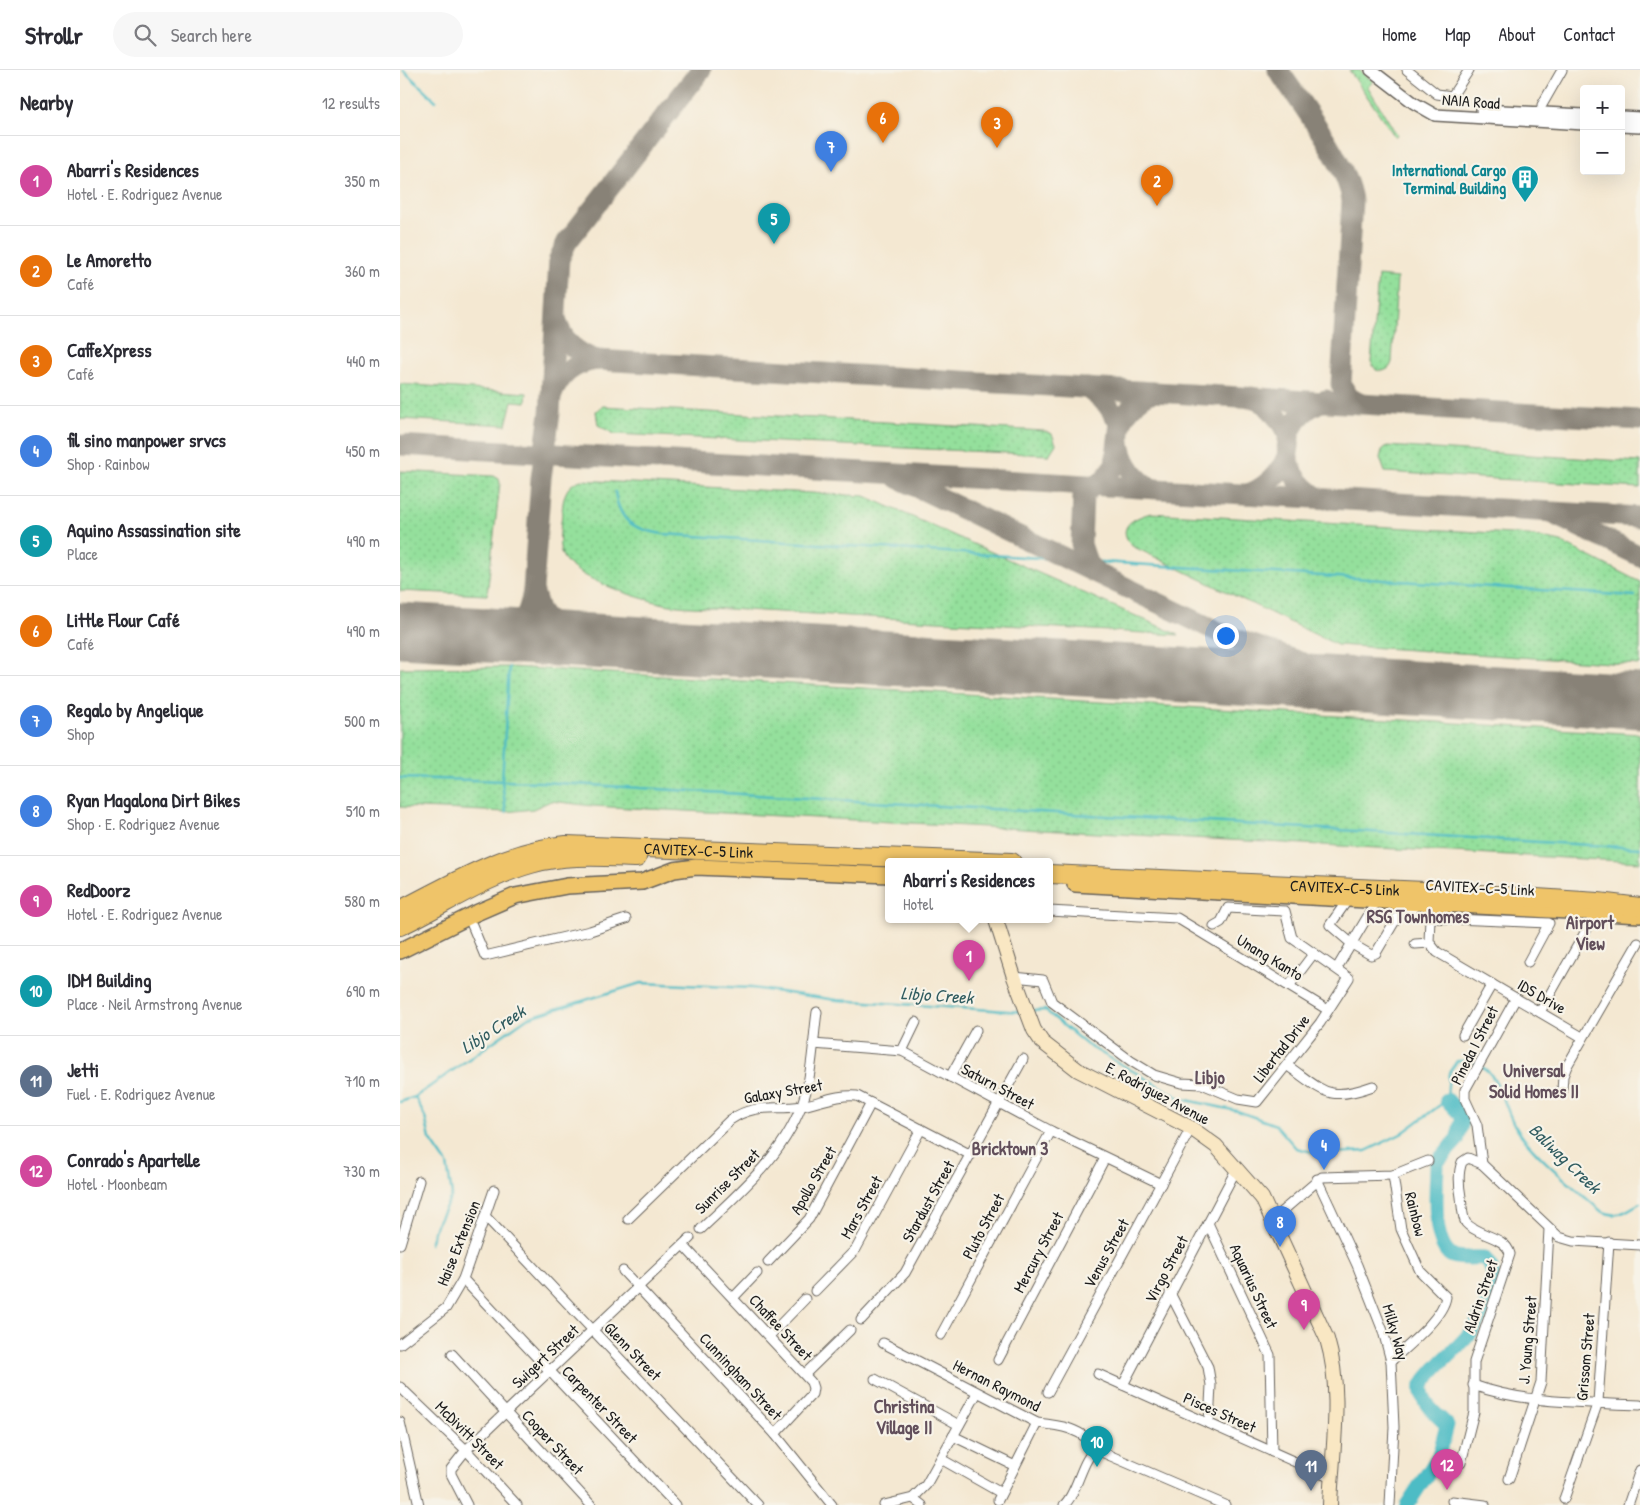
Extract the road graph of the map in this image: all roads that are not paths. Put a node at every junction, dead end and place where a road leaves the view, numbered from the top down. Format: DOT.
graph roads {
  1 [pos="1371,70"];
  2 [pos="1383,70"];
  3 [pos="1407,70"];
  4 [pos="1470,70"];
  5 [pos="1562,70"];
  6 [pos="1542,105"];
  7 [pos="1580,115"];
  8 [pos="1625,117"];
  9 [pos="1640,118"];
  10 [pos="1580,124"];
  11 [pos="1625,126"];
  12 [pos="1640,127"];
  13 [pos="559,852"];
  14 [pos="919,858"];
  15 [pos="1053,864"];
  16 [pos="696,867"];
  17 [pos="885,868"];
  18 [pos="1053,874"];
  19 [pos="885,875"];
  20 [pos="1053,882"];
  21 [pos="1640,896"];
  22 [pos="1349,898"];
  23 [pos="1378,899"];
  24 [pos="1419,906"];
  25 [pos="1640,908"];
  26 [pos="400,910"];
  27 [pos="1053,911"];
  28 [pos="1596,913"];
  29 [pos="1640,915"];
  30 [pos="1430,918"];
  31 [pos="626,919"];
  32 [pos="1640,920"];
  33 [pos="997,923"];
  34 [pos="472,925"];
  35 [pos="400,926"];
  36 [pos="1214,926"];
  37 [pos="1430,943"];
  38 [pos="1638,943"];
  39 [pos="1352,944"];
  40 [pos="1415,944"];
  41 [pos="400,951"];
  42 [pos="1314,952"];
  43 [pos="400,959"];
  44 [pos="1528,962"];
  45 [pos="1337,968"];
  46 [pos="1014,977"];
  47 [pos="1492,984"];
  48 [pos="1289,986"];
  49 [pos="1516,998"];
  50 [pos="1328,1010"];
  51 [pos="817,1012"];
  52 [pos="1540,1012"];
  53 [pos="916,1022"];
  54 [pos="976,1030"];
  55 [pos="1463,1035"];
  56 [pos="1582,1037"];
  57 [pos="812,1044"];
  58 [pos="902,1051"];
  59 [pos="1023,1059"];
  60 [pos="1288,1066"];
  61 [pos="950,1077"];
  62 [pos="1373,1086"];
  63 [pos="1562,1091"];
  64 [pos="871,1103"];
  65 [pos="999,1104"];
  66 [pos="801,1106"];
  67 [pos="1191,1128"];
  68 [pos="921,1129"];
  69 [pos="1051,1131"];
  70 [pos="971,1155"];
  71 [pos="1105,1158"];
  72 [pos="1428,1162"];
  73 [pos="1482,1164"];
  74 [pos="1237,1168"];
  75 [pos="1393,1175"];
  76 [pos="1317,1179"];
  77 [pos="419,1182"];
  78 [pos="1161,1184"];
  79 [pos="494,1190"];
  80 [pos="486,1217"];
  81 [pos="628,1219"];
  82 [pos="1273,1219"];
  83 [pos="1208,1224"];
  84 [pos="701,1229"];
  85 [pos="1550,1229"];
  86 [pos="687,1242"];
  87 [pos="1609,1242"];
  88 [pos="400,1244"];
  89 [pos="1640,1245"];
  90 [pos="768,1262"];
  91 [pos="623,1271"];
  92 [pos="757,1272"];
  93 [pos="463,1280"];
  94 [pos="638,1287"];
  95 [pos="815,1291"];
  96 [pos="1170,1293"];
  97 [pos="733,1298"];
  98 [pos="805,1299"];
  99 [pos="861,1320"];
  100 [pos="850,1330"];
  101 [pos="594,1332"];
  102 [pos="769,1336"];
  103 [pos="941,1336"];
  104 [pos="883,1343"];
  105 [pos="400,1344"];
  106 [pos="452,1354"];
  107 [pos="998,1360"];
  108 [pos="1391,1361"];
  109 [pos="550,1372"];
  110 [pos="805,1374"];
  111 [pos="1098,1374"];
  112 [pos="875,1379"];
  113 [pos="1122,1385"];
  114 [pos="1473,1385"];
  115 [pos="400,1386"];
  116 [pos="1048,1392"];
  117 [pos="977,1393"];
  118 [pos="1536,1399"];
  119 [pos="1598,1402"];
  120 [pos="1640,1405"];
  121 [pos="506,1414"];
  122 [pos="400,1422"];
  123 [pos="1036,1423"];
  124 [pos="1209,1424"];
  125 [pos="959,1425"];
  126 [pos="775,1434"];
  127 [pos="954,1436"];
  128 [pos="466,1450"];
  129 [pos="1095,1450"];
  130 [pos="1272,1452"];
  131 [pos="941,1459"];
  132 [pos="1460,1463"];
  133 [pos="1015,1466"];
  134 [pos="1640,1470"];
  135 [pos="1331,1478"];
  136 [pos="1509,1479"];
  137 [pos="913,1498"];
  138 [pos="1564,1499"];
  139 [pos="1633,1500"];
  140 [pos="1452,1501"];
  141 [pos="1069,1504"];
  142 [pos="418,1505"];
  143 [pos="467,1505"];
  144 [pos="517,1505"];
  145 [pos="591,1505"];
  146 [pos="676,1505"];
  147 [pos="758,1505"];
  148 [pos="832,1505"];
  149 [pos="884,1505"];
  150 [pos="922,1505"];
  151 [pos="1224,1505"];
  152 [pos="1330,1505"];
  153 [pos="1390,1505"];
  154 [pos="1481,1505"];
  1 -- 10 [label="street, NAIA Road"];
  2 -- 7 [label="street, NAIA Road"];
  3 -- 4 [label="street"];
  5 -- 6 [label="street"];
  8 -- 9 [label="street"];
  11 -- 12 [label="street"];
  13 -- 14 [label="highway, CAVITEX–C-5 Link"];
  13 -- 17 [label="highway, CAVITEX–C-5 Link"];
  13 -- 26 [label="highway, CAVITEX–C-5 Link"];
  13 -- 35 [label="highway, CAVITEX–C-5 Link"];
  15 -- 21 [label="highway, CAVITEX–C-5 Link"];
  16 -- 19 [label="main road"];
  16 -- 34 [label="main road"];
  16 -- 41 [label="main road"];
  18 -- 25 [label="highway, CAVITEX–C-5 Link"];
  20 -- 22 [label="main road, CAVITEX-C-5 Link"];
  22 -- 23 [label="main road, CAVITEX-C-5 Link"];
  22 -- 39 [label="street"];
  23 -- 24 [label="main road, CAVITEX-C-5 Link"];
  23 -- 39 [label="street"];
  24 -- 28 [label="main road, CAVITEX-C-5 Link"];
  24 -- 30 [label="street"];
  24 -- 39 [label="street"];
  27 -- 48 [label="street, Unang Kanto"];
  28 -- 29 [label="main road, CAVITEX-C-5 Link"];
  28 -- 32 [label="main road"];
  28 -- 52 [label="street"];
  30 -- 37 [label="street"];
  30 -- 44 [label="street"];
  31 -- 34 [label="street"];
  33 -- 46 [label="main road, E. Rodriguez Avenue"];
  34 -- 43 [label="main road"];
  36 -- 42 [label="street"];
  37 -- 40 [label="street"];
  37 -- 47 [label="street, IDS Drive"];
  38 -- 56 [label="street"];
  39 -- 45 [label="street"];
  42 -- 45 [label="street"];
  42 -- 48 [label="street"];
  45 -- 50 [label="street, Libertad Drive"];
  46 -- 60 [label="street, Libertad Drive"];
  46 -- 67 [label="main road, E. Rodriguez Avenue"];
  47 -- 49 [label="street, IDS Drive"];
  47 -- 55 [label="street"];
  48 -- 50 [label="street, Unang Kanto"];
  49 -- 52 [label="street, IDS Drive"];
  49 -- 73 [label="street, Pineda I Street"];
  50 -- 60 [label="street, Libertad Drive"];
  51 -- 57 [label="street, Sunrise Street"];
  52 -- 56 [label="street, IDS Drive"];
  53 -- 58 [label="street"];
  54 -- 61 [label="street"];
  56 -- 63 [label="street"];
  57 -- 58 [label="street, Saturn Street"];
  57 -- 66 [label="street, Sunrise Street"];
  58 -- 61 [label="street, Saturn Street"];
  59 -- 65 [label="street, Stardust Street"];
  60 -- 62 [label="street"];
  61 -- 65 [label="street, Saturn Street"];
  64 -- 66 [label="street, Galaxy Street"];
  64 -- 68 [label="street, Galaxy Street"];
  64 -- 90 [label="street, Apollo Street"];
  65 -- 69 [label="street, Saturn Street"];
  65 -- 70 [label="street, Stardust Street"];
  66 -- 81 [label="street, Galaxy Street"];
  66 -- 84 [label="street, Sunrise Street"];
  67 -- 74 [label="main road, E. Rodriguez Avenue"];
  67 -- 78 [label="street, Venus Street"];
  68 -- 70 [label="street, Galaxy Street"];
  68 -- 95 [label="street, Mars Street"];
  69 -- 71 [label="street, Saturn Street"];
  69 -- 103 [label="street, Pluto Street"];
  70 -- 99 [label="street, Stardust Street"];
  71 -- 78 [label="street, Saturn Street"];
  71 -- 107 [label="street, Mercury Street"];
  72 -- 75 [label="street"];
  73 -- 85 [label="street"];
  73 -- 114 [label="street, Aldrin Street"];
  74 -- 82 [label="main road, E. Rodriguez Avenue"];
  74 -- 83 [label="street, Virgo Street"];
  75 -- 76 [label="street, Rainbow"];
  75 -- 108 [label="street, Rainbow"];
  76 -- 82 [label="street"];
  76 -- 108 [label="street, Milky Way"];
  77 -- 88 [label="street"];
  78 -- 116 [label="street, Venus Street"];
  79 -- 80 [label="street, Haise Extension"];
  80 -- 93 [label="street, Haise Extension"];
  80 -- 101 [label="street, Glenn Street"];
  82 -- 135 [label="main road, E. Rodriguez Avenue"];
  83 -- 96 [label="street, Virgo Street"];
  83 -- 130 [label="street, Aquarius Street"];
  85 -- 87 [label="street"];
  85 -- 118 [label="street, J. Young Street"];
  86 -- 94 [label="street, Swigert Street"];
  86 -- 97 [label="street, Chaffee Street"];
  87 -- 89 [label="street"];
  87 -- 119 [label="street, Grissom Street"];
  91 -- 94 [label="street, Cunningham Street"];
  92 -- 97 [label="street"];
  93 -- 105 [label="street, Haise Extension"];
  93 -- 109 [label="street, Carpenter Street"];
  94 -- 101 [label="street, Swigert Street"];
  94 -- 126 [label="street, Cunningham Street"];
  96 -- 113 [label="street, Virgo Street"];
  96 -- 124 [label="street"];
  97 -- 102 [label="street, Chaffee Street"];
  98 -- 102 [label="street"];
  100 -- 110 [label="street"];
  101 -- 109 [label="street, Swigert Street"];
  101 -- 147 [label="street, Glenn Street"];
  102 -- 110 [label="street, Chaffee Street"];
  104 -- 117 [label="street, Hernan Raymond"];
  106 -- 121 [label="street, Cooper Street"];
  108 -- 153 [label="street, Milky Way"];
  109 -- 121 [label="street, Swigert Street"];
  109 -- 146 [label="street, Carpenter Street"];
  110 -- 126 [label="street, Chaffee Street"];
  111 -- 113 [label="street, Pisces Street"];
  112 -- 125 [label="street"];
  113 -- 124 [label="street, Pisces Street"];
  114 -- 118 [label="street"];
  114 -- 132 [label="street, Aldrin Street"];
  115 -- 128 [label="street, McDivitt Street"];
  117 -- 123 [label="street, Hernan Raymond"];
  117 -- 125 [label="street"];
  118 -- 119 [label="street"];
  118 -- 136 [label="street, J. Young Street"];
  119 -- 120 [label="street"];
  119 -- 138 [label="street, Grissom Street"];
  121 -- 128 [label="street, Swigert Street"];
  121 -- 145 [label="street, Cooper Street"];
  122 -- 142 [label="street"];
  123 -- 129 [label="street, Hernan Raymond"];
  123 -- 133 [label="street"];
  124 -- 130 [label="street, Pisces Street"];
  125 -- 127 [label="street"];
  126 -- 148 [label="street, Cunningham Street"];
  127 -- 131 [label="street"];
  127 -- 133 [label="street"];
  128 -- 143 [label="street, Swigert Street"];
  128 -- 144 [label="street, McDivitt Street"];
  129 -- 141 [label="street"];
  129 -- 151 [label="street"];
  130 -- 135 [label="street, Pisces Street"];
  131 -- 133 [label="street"];
  131 -- 137 [label="street"];
  134 -- 139 [label="street"];
  135 -- 152 [label="main road, E. Rodriguez Avenue"];
  137 -- 149 [label="street"];
  137 -- 150 [label="street"];
  140 -- 154 [label="street"];
}
